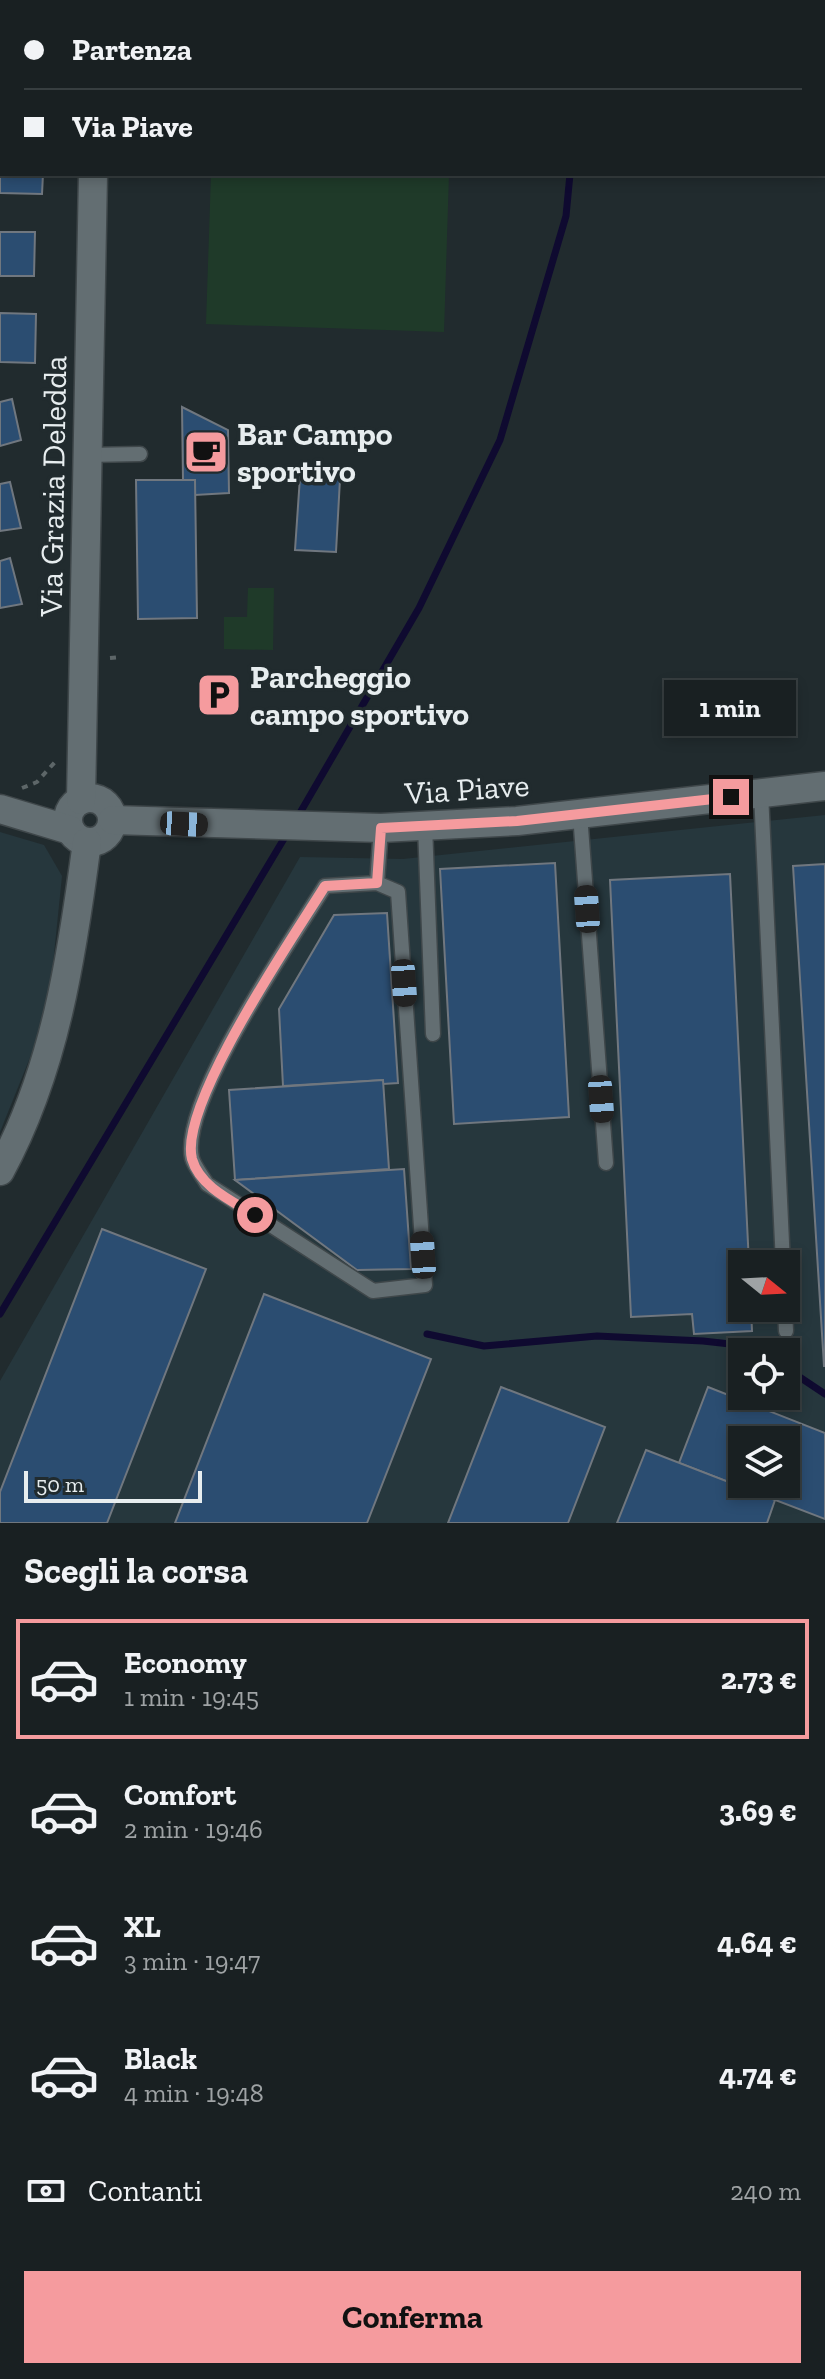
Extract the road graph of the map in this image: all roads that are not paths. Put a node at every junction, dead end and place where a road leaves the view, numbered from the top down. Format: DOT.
graph roads {
  1 [pos="93,176"];
  2 [pos="140,454"];
  3 [pos="87,455"];
  4 [pos="825,786"];
  5 [pos="761,793"];
  6 [pos="81,800"];
  7 [pos="0,809"];
  8 [pos="580,814"];
  9 [pos="113,820"];
  10 [pos="425,826"];
  11 [pos="381,828"];
  12 [pos="79,836"];
  13 [pos="377,883"];
  14 [pos="433,1034"];
  15 [pos="606,1163"];
  16 [pos="0,1171"];
  17 [pos="782,1250"];
  18 [pos="786,1322"];
  19 [pos="786,1331"];
  1 -- 3 [label="street, Via Grazia Deledda"];
  2 -- 3 [label="lane"];
  3 -- 6 [label="street, Via Grazia Deledda"];
  4 -- 5 [label="street, Via Piave"];
  5 -- 8 [label="street, Via Piave"];
  5 -- 17 [label="lane"];
  6 -- 9 [label="street"];
  6 -- 12 [label="street"];
  7 -- 12 [label="street"];
  8 -- 10 [label="street, Via Piave"];
  8 -- 15 [label="lane"];
  9 -- 11 [label="street, Via Piave"];
  9 -- 12 [label="street"];
  10 -- 11 [label="street, Via Piave"];
  10 -- 14 [label="lane"];
  11 -- 13 [label="lane"];
  12 -- 16 [label="street"];
  13 -- 13 [label="lane"];
  18 -- 19 [label="lane"];
}
